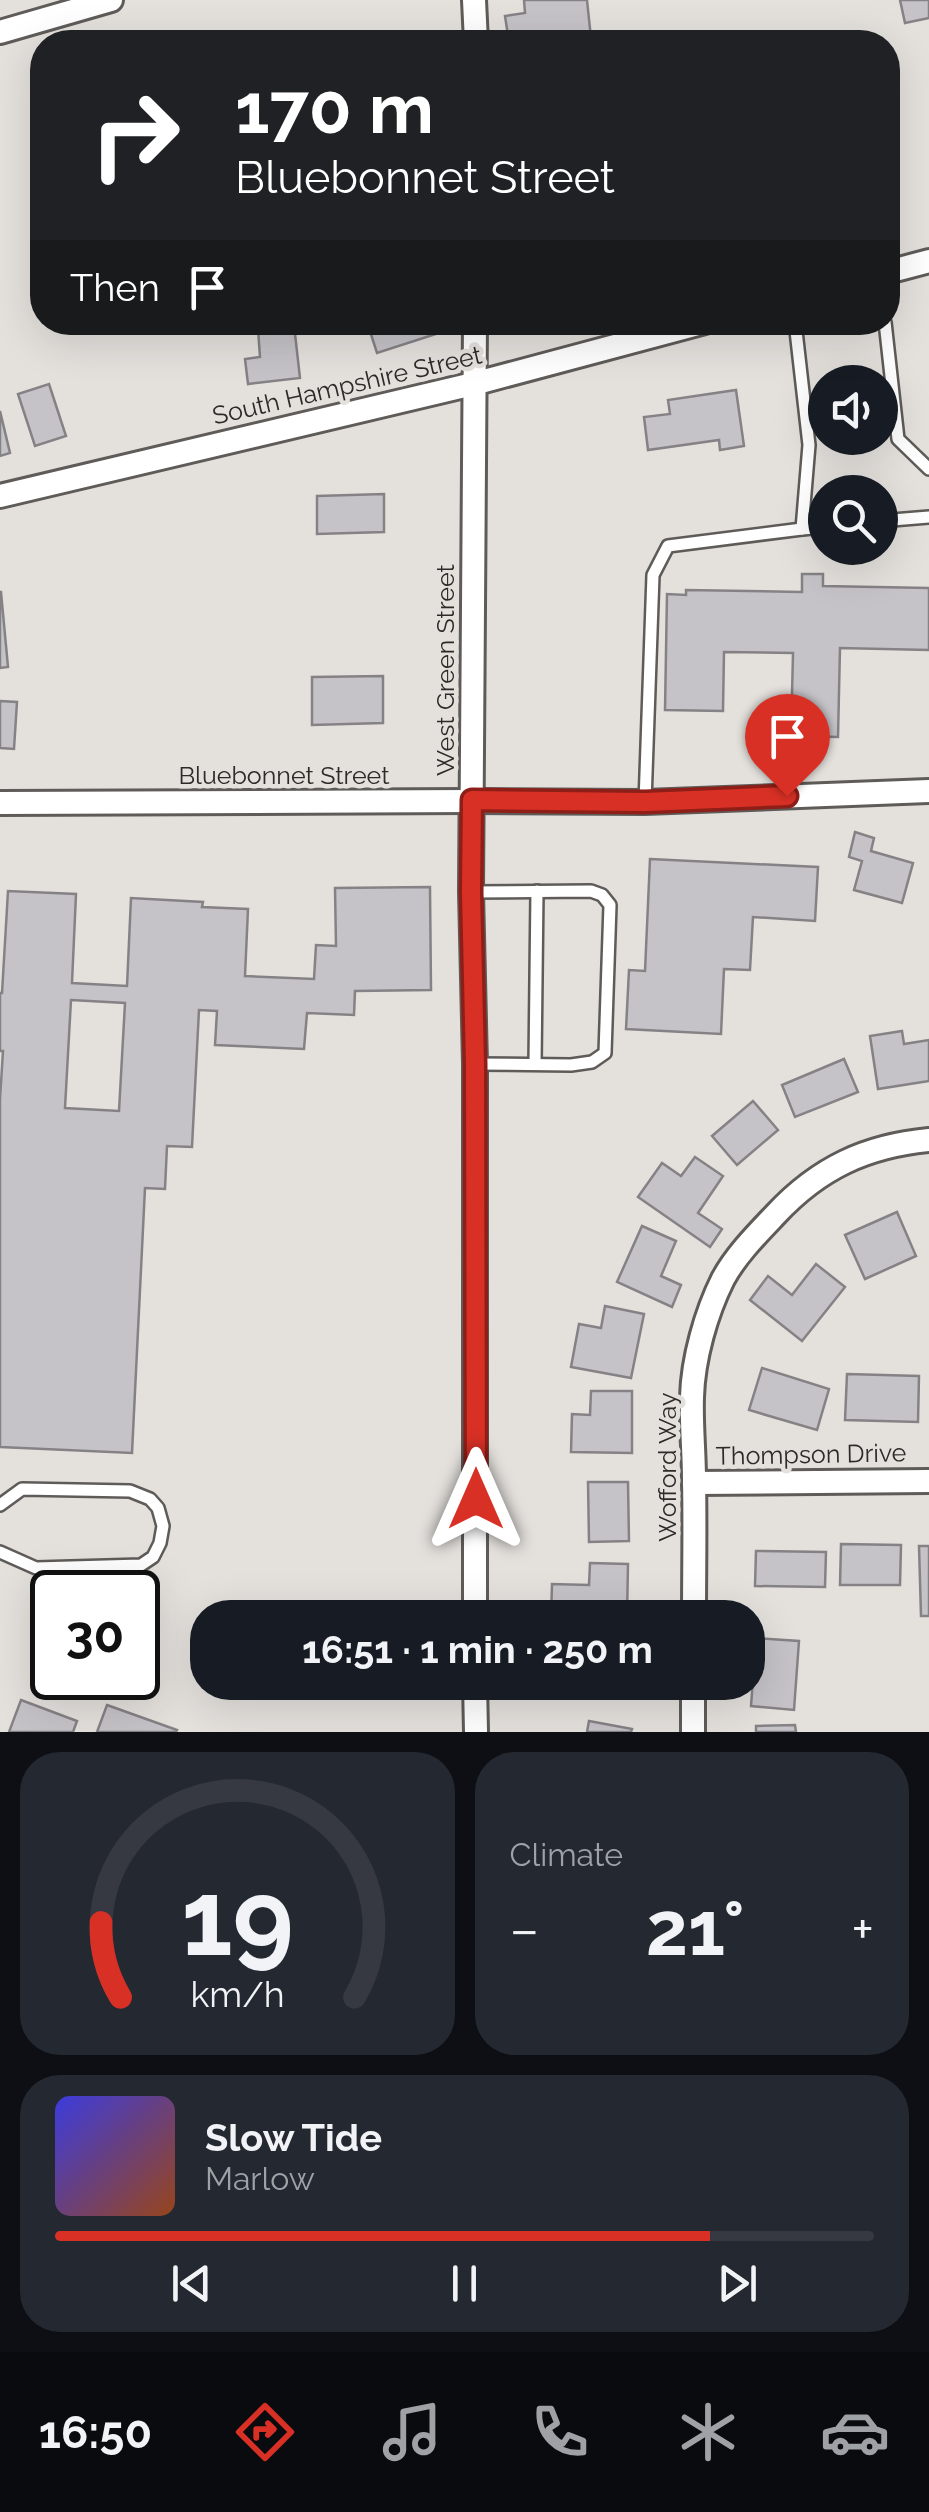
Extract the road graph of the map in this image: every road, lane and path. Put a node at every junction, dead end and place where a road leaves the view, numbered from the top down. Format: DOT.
graph roads {
  1 [pos="111,0"];
  2 [pos="474,0"];
  3 [pos="61,7"];
  4 [pos="475,30"];
  5 [pos="0,32"];
  6 [pos="929,261"];
  7 [pos="900,269"];
  8 [pos="475,335"];
  9 [pos="656,335"];
  10 [pos="796,335"];
  11 [pos="886,335"];
  12 [pos="473,384"];
  13 [pos="929,469"];
  14 [pos="0,496"];
  15 [pos="929,517"];
  16 [pos="898,520"];
  17 [pos="808,528"];
  18 [pos="802,529"];
  19 [pos="929,790"];
  20 [pos="472,800"];
  21 [pos="645,802"];
  22 [pos="0,803"];
  23 [pos="471,892"];
  24 [pos="537,892"];
  25 [pos="475,1064"];
  26 [pos="535,1064"];
  27 [pos="929,1140"];
  28 [pos="929,1481"];
  29 [pos="694,1483"];
  30 [pos="0,1506"];
  31 [pos="0,1552"];
  32 [pos="476,1600"];
  33 [pos="694,1600"];
  34 [pos="476,1700"];
  35 [pos="694,1700"];
  36 [pos="476,1732"];
  37 [pos="693,1732"];
  1 -- 3 [label="street"];
  2 -- 4 [label="street"];
  3 -- 5 [label="street"];
  6 -- 7 [label="street"];
  8 -- 12 [label="street, West Green Street"];
  9 -- 12 [label="street, South Hampshire Street"];
  10 -- 18 [label="lane"];
  11 -- 13 [label="lane"];
  12 -- 14 [label="street, South Hampshire Street"];
  12 -- 20 [label="street, West Green Street"];
  15 -- 16 [label="lane"];
  17 -- 18 [label="lane"];
  18 -- 21 [label="lane"];
  19 -- 21 [label="street, Bluebonnet Street"];
  20 -- 21 [label="street, Bluebonnet Street"];
  20 -- 22 [label="street, Bluebonnet Street"];
  20 -- 23 [label="street, West Green Street"];
  23 -- 24 [label="lane"];
  23 -- 25 [label="street, West Green Street"];
  24 -- 26 [label="lane"];
  24 -- 26 [label="lane"];
  25 -- 26 [label="lane"];
  25 -- 32 [label="street, West Green Street"];
  27 -- 29 [label="street, Wofford Way"];
  28 -- 29 [label="street, Thompson Drive"];
  29 -- 33 [label="street, Wofford Way"];
  30 -- 31 [label="lane"];
  34 -- 36 [label="street"];
  35 -- 37 [label="street"];
}
